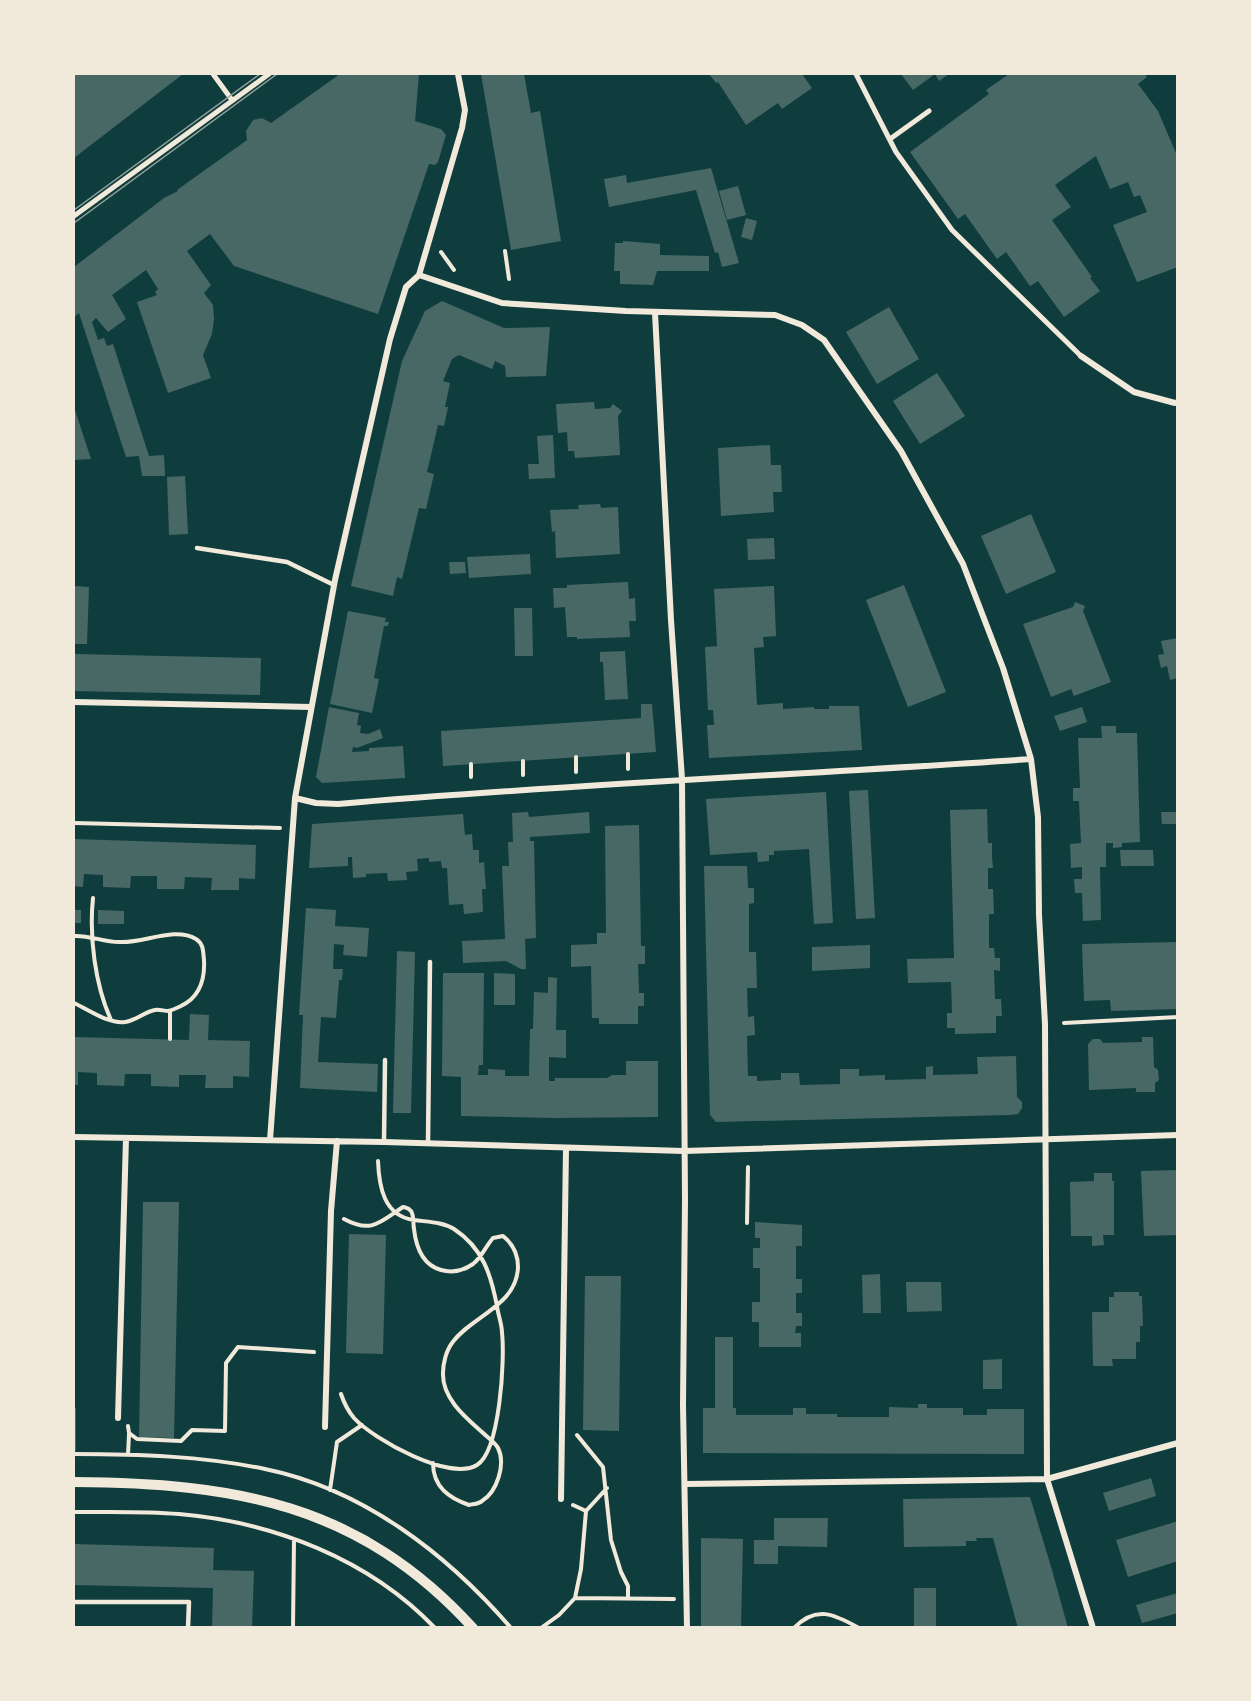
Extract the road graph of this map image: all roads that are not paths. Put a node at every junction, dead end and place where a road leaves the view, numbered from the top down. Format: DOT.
graph roads {
  1 [pos="213,74"];
  2 [pos="268,74"];
  3 [pos="458,74"];
  4 [pos="856,74"];
  5 [pos="232,100"];
  6 [pos="929,111"];
  7 [pos="890,139"];
  8 [pos="74,216"];
  9 [pos="419,275"];
  10 [pos="655,312"];
  11 [pos="1081,356"];
  12 [pos="1178,402"];
  13 [pos="197,548"];
  14 [pos="334,585"];
  15 [pos="74,702"];
  16 [pos="311,707"];
  17 [pos="1031,759"];
  18 [pos="682,779"];
  19 [pos="295,798"];
  20 [pos="430,962"];
  21 [pos="385,1060"];
  22 [pos="1178,1135"];
  23 [pos="74,1137"];
  24 [pos="126,1138"];
  25 [pos="1045,1138"];
  26 [pos="270,1140"];
  27 [pos="337,1141"];
  28 [pos="384,1142"];
  29 [pos="428,1143"];
  30 [pos="566,1148"];
  31 [pos="684,1151"];
  32 [pos="118,1418"];
  33 [pos="325,1427"];
  34 [pos="1178,1443"];
  35 [pos="1047,1479"];
  36 [pos="74,1482"];
  37 [pos="685,1484"];
  38 [pos="561,1499"];
  39 [pos="74,1602"];
  40 [pos="188,1628"];
  41 [pos="473,1628"];
  42 [pos="687,1628"];
  43 [pos="1093,1628"];
  1 -- 5 [label="street"];
  2 -- 5 [label="street"];
  3 -- 9 [label="street"];
  4 -- 7 [label="street"];
  5 -- 8 [label="street"];
  6 -- 7 [label="street"];
  7 -- 11 [label="street"];
  9 -- 10 [label="street"];
  9 -- 14 [label="street"];
  10 -- 17 [label="street"];
  10 -- 18 [label="street"];
  11 -- 12 [label="street"];
  13 -- 14 [label="lane"];
  14 -- 16 [label="street"];
  15 -- 16 [label="street"];
  16 -- 19 [label="street"];
  17 -- 18 [label="street"];
  17 -- 25 [label="street"];
  18 -- 19 [label="street"];
  18 -- 31 [label="street"];
  19 -- 26 [label="street"];
  20 -- 29 [label="lane"];
  21 -- 28 [label="lane"];
  22 -- 25 [label="street"];
  23 -- 24 [label="street"];
  24 -- 26 [label="street"];
  24 -- 32 [label="street"];
  25 -- 31 [label="street"];
  25 -- 35 [label="street"];
  26 -- 27 [label="street"];
  27 -- 28 [label="street"];
  27 -- 33 [label="street"];
  28 -- 29 [label="street"];
  29 -- 30 [label="street"];
  30 -- 31 [label="street"];
  30 -- 38 [label="street"];
  31 -- 37 [label="street"];
  34 -- 35 [label="street"];
  35 -- 37 [label="street"];
  35 -- 43 [label="street"];
  36 -- 41 [label="street"];
  37 -- 42 [label="street"];
  39 -- 40 [label="lane"];
}
